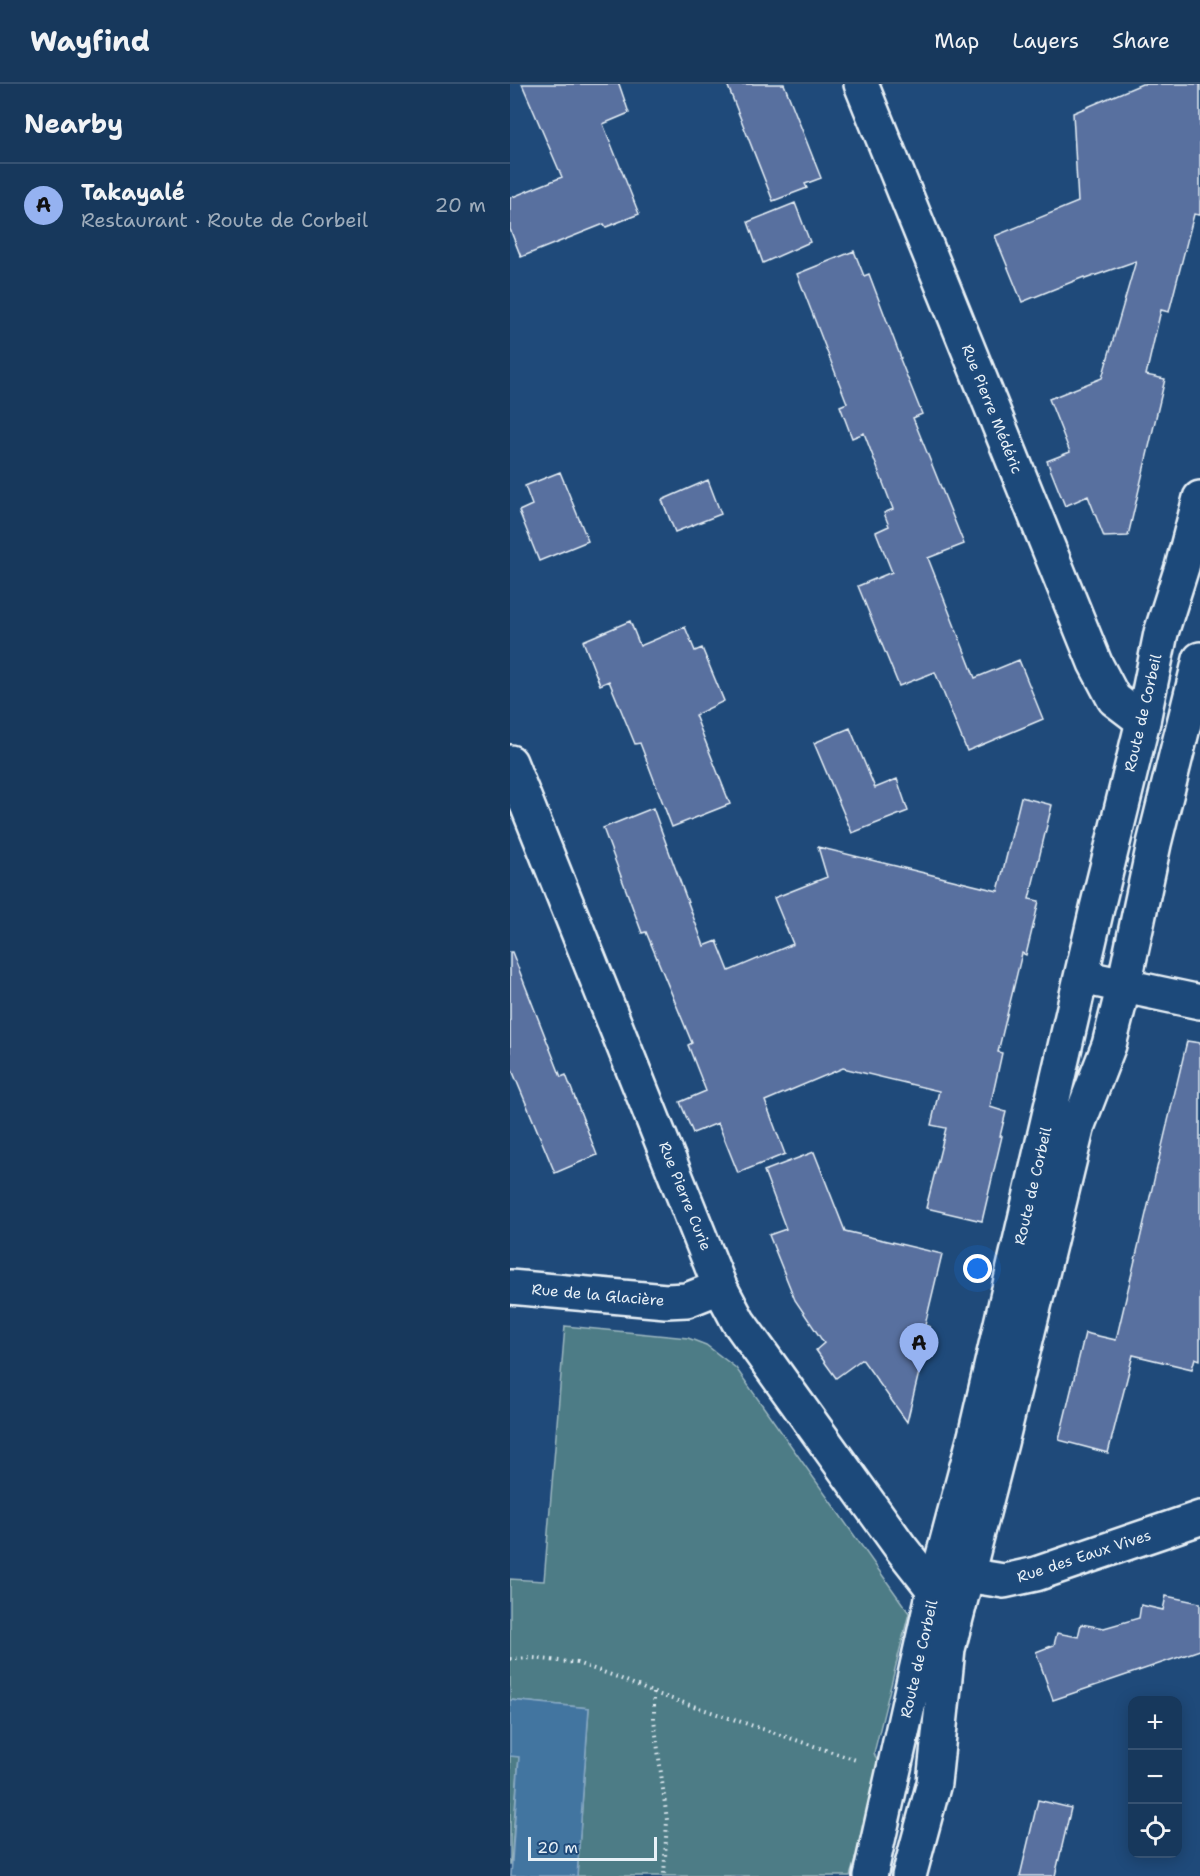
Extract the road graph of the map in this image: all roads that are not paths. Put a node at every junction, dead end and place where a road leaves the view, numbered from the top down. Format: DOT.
graph roads {
  1 [pos="861,84"];
  2 [pos="1200,498"];
  3 [pos="1200,658"];
  4 [pos="1143,721"];
  5 [pos="510,762"];
  6 [pos="1154,844"];
  7 [pos="1082,977"];
  8 [pos="1124,985"];
  9 [pos="1200,1002"];
  10 [pos="510,1287"];
  11 [pos="720,1287"];
  12 [pos="1200,1518"];
  13 [pos="966,1575"];
  14 [pos="934,1590"];
  15 [pos="870,1876"];
  16 [pos="909,1876"];
  1 -- 4 [label="main road, Rue Pierre Médéric"];
  2 -- 4 [label="main road, Route de Corbeil"];
  3 -- 6 [label="main road, Route de Corbeil"];
  4 -- 6 [label="main road"];
  4 -- 7 [label="main road, Route de Corbeil"];
  5 -- 11 [label="main road, Rue Pierre Curie"];
  6 -- 8 [label="main road, Route de Corbeil"];
  7 -- 8 [label="main road"];
  7 -- 14 [label="main road, Route de Corbeil"];
  8 -- 9 [label="main road"];
  8 -- 13 [label="main road, Route de Corbeil"];
  10 -- 11 [label="main road, Rue de la Glacière"];
  11 -- 14 [label="main road, Rue Pierre Curie"];
  12 -- 13 [label="main road, Rue des Eaux Vives"];
  13 -- 16 [label="main road, Route de Corbeil"];
  14 -- 15 [label="main road, Route de Corbeil"];
}
